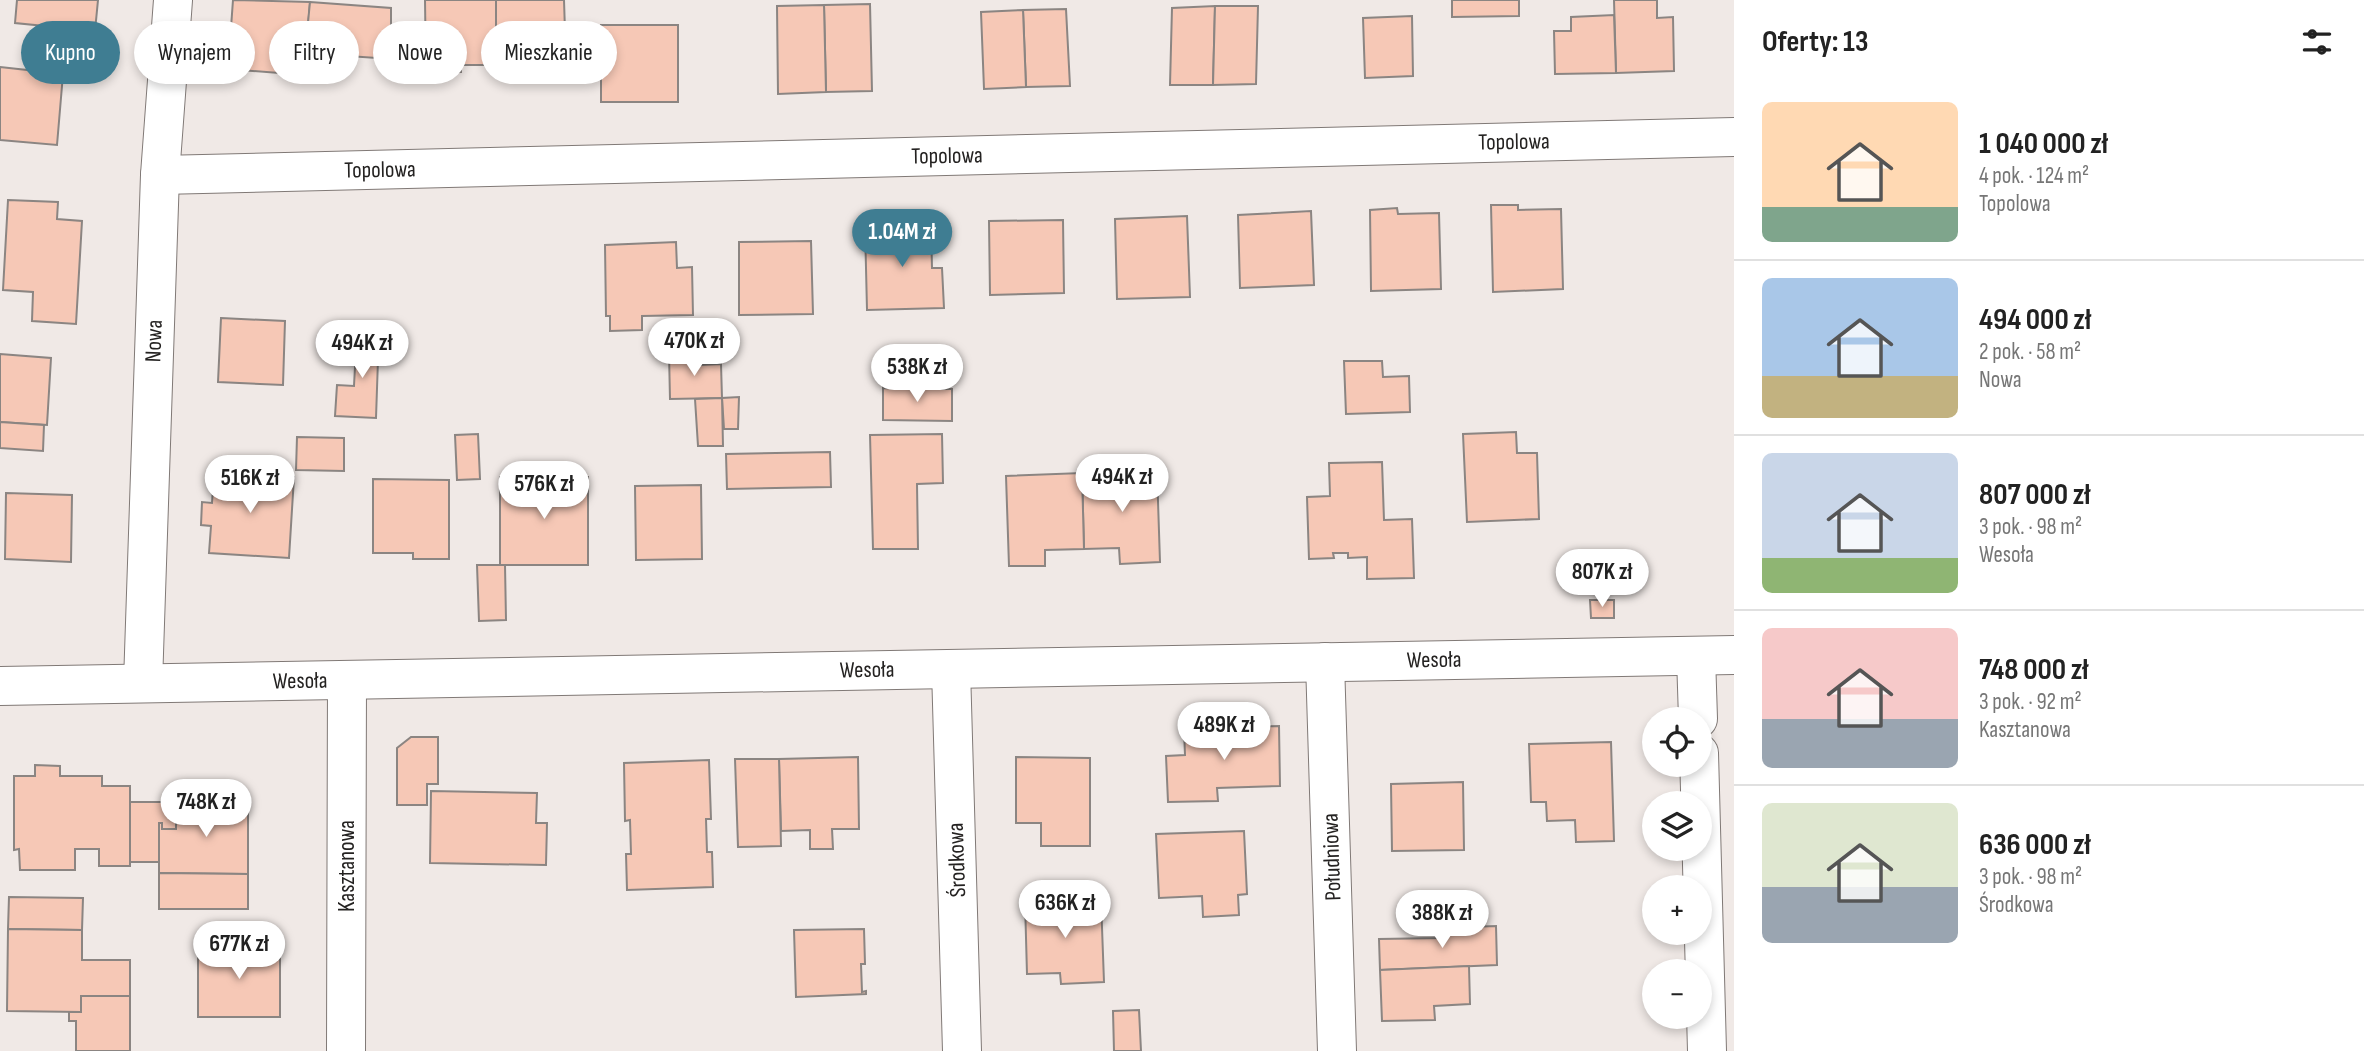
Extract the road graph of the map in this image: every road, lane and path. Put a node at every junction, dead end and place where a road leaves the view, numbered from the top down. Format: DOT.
graph roads {
  1 [pos="173,0"];
  2 [pos="1734,137"];
  3 [pos="160,175"];
  4 [pos="1734,655"];
  5 [pos="1696,656"];
  6 [pos="1325,662"];
  7 [pos="950,669"];
  8 [pos="347,681"];
  9 [pos="143,683"];
  10 [pos="0,686"];
  11 [pos="1698,707"];
  12 [pos="1700,777"];
  13 [pos="346,1051"];
  14 [pos="962,1051"];
  15 [pos="1338,1051"];
  16 [pos="1707,1051"];
  1 -- 3 [label="street, Nowa"];
  2 -- 3 [label="street, Topolowa"];
  3 -- 9 [label="street, Nowa"];
  4 -- 5 [label="street, Wesoła"];
  5 -- 6 [label="street, Wesoła"];
  5 -- 11 [label="street"];
  6 -- 7 [label="street, Wesoła"];
  6 -- 15 [label="street, Południowa"];
  7 -- 8 [label="street, Wesoła"];
  7 -- 14 [label="street, Środkowa"];
  8 -- 9 [label="street, Wesoła"];
  8 -- 13 [label="street, Kasztanowa"];
  9 -- 10 [label="street, Wesoła"];
  12 -- 16 [label="street"];
}
